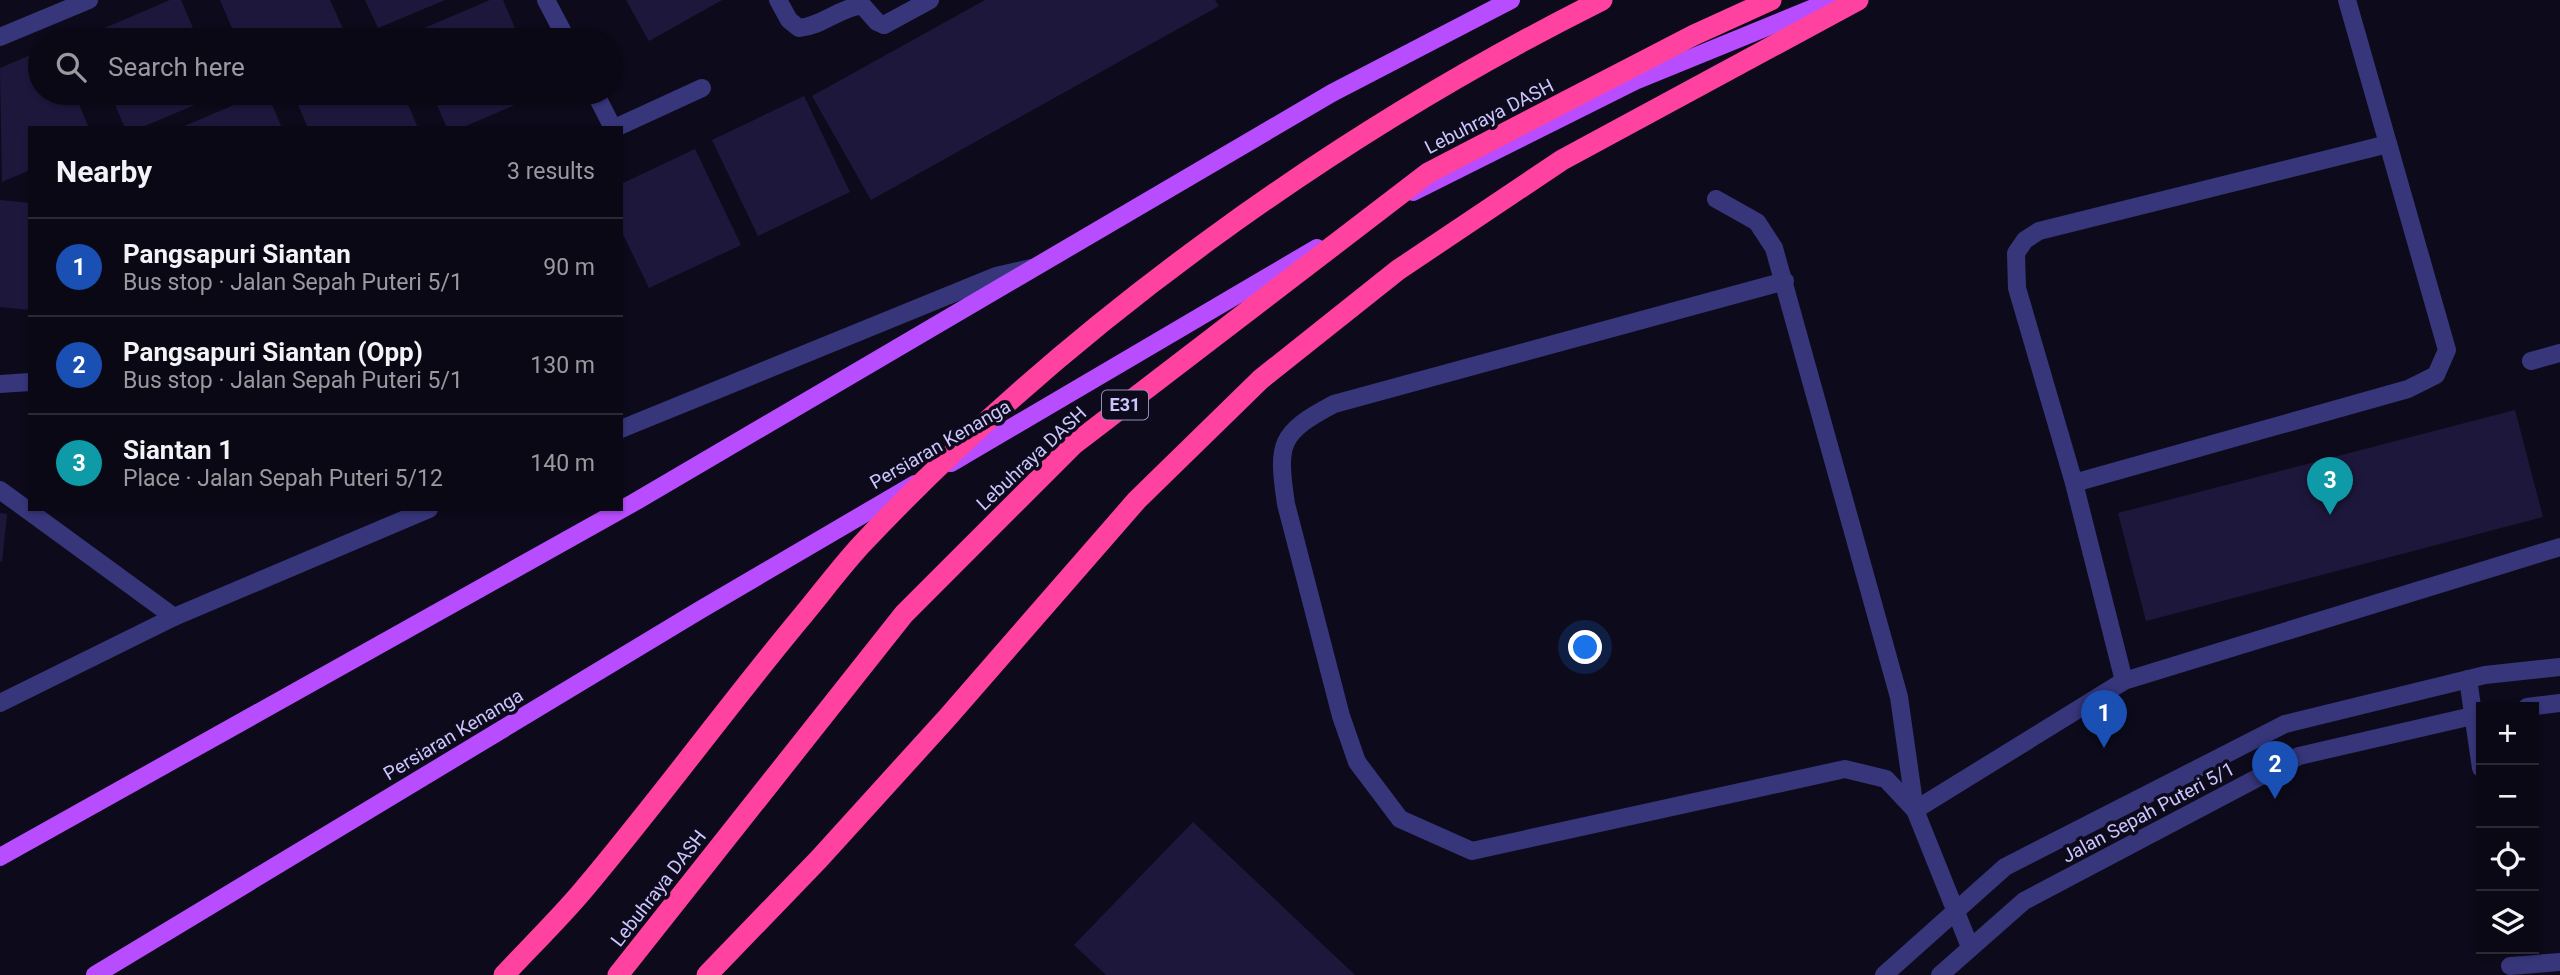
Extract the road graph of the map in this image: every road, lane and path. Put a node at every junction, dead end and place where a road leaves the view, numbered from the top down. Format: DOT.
graph roads {
  1 [pos="89,0"];
  2 [pos="546,0"];
  3 [pos="778,0"];
  4 [pos="930,0"];
  5 [pos="1511,0"];
  6 [pos="1602,0"];
  7 [pos="1771,0"];
  8 [pos="1833,0"];
  9 [pos="1858,0"];
  10 [pos="2347,0"];
  11 [pos="561,28"];
  12 [pos="0,37"];
  13 [pos="702,88"];
  14 [pos="602,105"];
  15 [pos="613,126"];
  16 [pos="618,126"];
  17 [pos="2388,144"];
  18 [pos="1716,199"];
  19 [pos="1035,267"];
  20 [pos="1785,281"];
  21 [pos="2560,353"];
  22 [pos="2531,361"];
  23 [pos="28,382"];
  24 [pos="0,384"];
  25 [pos="623,428"];
  26 [pos="2074,483"];
  27 [pos="0,490"];
  28 [pos="623,509"];
  29 [pos="28,510"];
  30 [pos="29,511"];
  31 [pos="424,511"];
  32 [pos="619,511"];
  33 [pos="2560,547"];
  34 [pos="174,617"];
  35 [pos="2560,667"];
  36 [pos="2468,679"];
  37 [pos="2124,681"];
  38 [pos="0,703"];
  39 [pos="2560,703"];
  40 [pos="2539,706"];
  41 [pos="2476,708"];
  42 [pos="2476,715"];
  43 [pos="1915,810"];
  44 [pos="0,857"];
  45 [pos="1954,911"];
  46 [pos="1970,947"];
  47 [pos="2560,962"];
  48 [pos="2510,963"];
  49 [pos="95,975"];
  50 [pos="504,975"];
  51 [pos="618,975"];
  52 [pos="707,975"];
  53 [pos="1884,975"];
  54 [pos="1940,975"];
  1 -- 12 [label="street"];
  2 -- 11 [label="street"];
  3 -- 4 [label="street"];
  5 -- 19 [label="main road"];
  6 -- 50 [label="highway, bridge"];
  7 -- 51 [label="highway, Lebuhraya DASH / E31, bridge"];
  8 -- 49 [label="main road, Persiaran Kenanga"];
  9 -- 52 [label="highway"];
  10 -- 17 [label="street"];
  13 -- 16 [label="street"];
  14 -- 15 [label="street"];
  17 -- 26 [label="street"];
  17 -- 26 [label="street"];
  18 -- 20 [label="street"];
  19 -- 25 [label="street"];
  19 -- 28 [label="main road"];
  20 -- 43 [label="street"];
  20 -- 43 [label="street"];
  21 -- 22 [label="street"];
  23 -- 24 [label="street"];
  26 -- 37 [label="street"];
  27 -- 29 [label="street"];
  30 -- 34 [label="street"];
  31 -- 34 [label="street"];
  32 -- 44 [label="main road"];
  33 -- 37 [label="street"];
  34 -- 38 [label="street"];
  35 -- 36 [label="street"];
  36 -- 41 [label="street"];
  36 -- 45 [label="street"];
  37 -- 43 [label="street"];
  39 -- 40 [label="street"];
  42 -- 46 [label="street, Jalan Sepah Puteri 5/1"];
  43 -- 45 [label="street"];
  45 -- 46 [label="street"];
  45 -- 53 [label="street"];
  46 -- 54 [label="street, Jalan Sepah Puteri 5/1"];
  47 -- 48 [label="street"];
}
